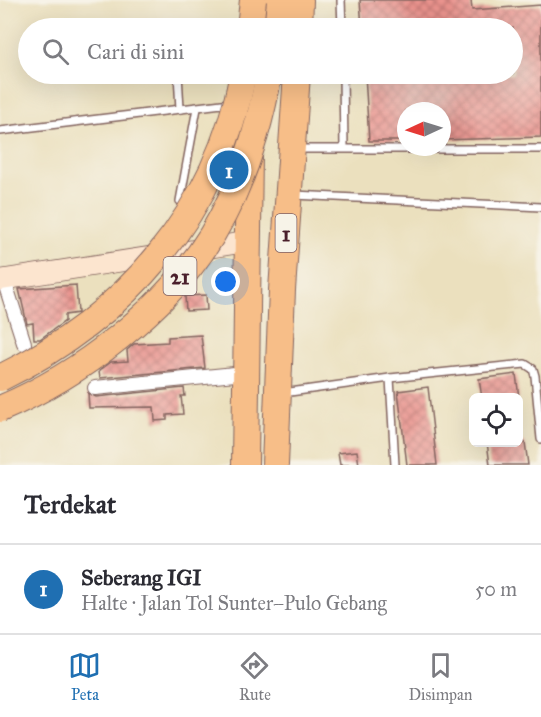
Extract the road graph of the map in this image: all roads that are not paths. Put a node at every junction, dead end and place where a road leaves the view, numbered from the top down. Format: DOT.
graph roads {
  1 [pos="251,0"];
  2 [pos="278,0"];
  3 [pos="300,0"];
  4 [pos="341,0"];
  5 [pos="250,18"];
  6 [pos="276,18"];
  7 [pos="299,18"];
  8 [pos="342,18"];
  9 [pos="179,84"];
  10 [pos="240,84"];
  11 [pos="250,84"];
  12 [pos="267,84"];
  13 [pos="296,84"];
  14 [pos="343,84"];
  15 [pos="250,102"];
  16 [pos="197,108"];
  17 [pos="180,109"];
  18 [pos="0,131"];
  19 [pos="344,148"];
  20 [pos="541,148"];
  21 [pos="293,149"];
  22 [pos="288,195"];
  23 [pos="180,201"];
  24 [pos="541,207"];
  25 [pos="246,242"];
  26 [pos="2,280"];
  27 [pos="24,343"];
  28 [pos="245,373"];
  29 [pos="0,378"];
  30 [pos="390,378"];
  31 [pos="95,388"];
  32 [pos="279,394"];
  33 [pos="0,409"];
  34 [pos="541,439"];
  35 [pos="244,465"];
  36 [pos="275,465"];
  37 [pos="395,465"];
  1 -- 5 [label="highway, bridge"];
  2 -- 6 [label="highway"];
  3 -- 7 [label="highway"];
  4 -- 8 [label="lane"];
  9 -- 17 [label="lane"];
  10 -- 29 [label="highway, 21, bridge"];
  11 -- 15 [label="highway, 1"];
  12 -- 33 [label="highway, 21, bridge"];
  13 -- 21 [label="highway, 1"];
  14 -- 19 [label="lane"];
  15 -- 16 [label="lane"];
  15 -- 25 [label="highway, 1"];
  16 -- 17 [label="lane"];
  16 -- 23 [label="lane"];
  17 -- 18 [label="lane"];
  19 -- 20 [label="lane"];
  19 -- 21 [label="lane"];
  21 -- 22 [label="highway, 1"];
  22 -- 24 [label="lane"];
  22 -- 32 [label="highway, 1"];
  25 -- 26 [label="main road"];
  25 -- 28 [label="highway, 1"];
  26 -- 27 [label="street"];
  28 -- 31 [label="street"];
  28 -- 35 [label="highway, 1"];
  30 -- 32 [label="lane"];
  30 -- 34 [label="lane"];
  30 -- 37 [label="lane"];
  32 -- 36 [label="highway, 1"];
}
